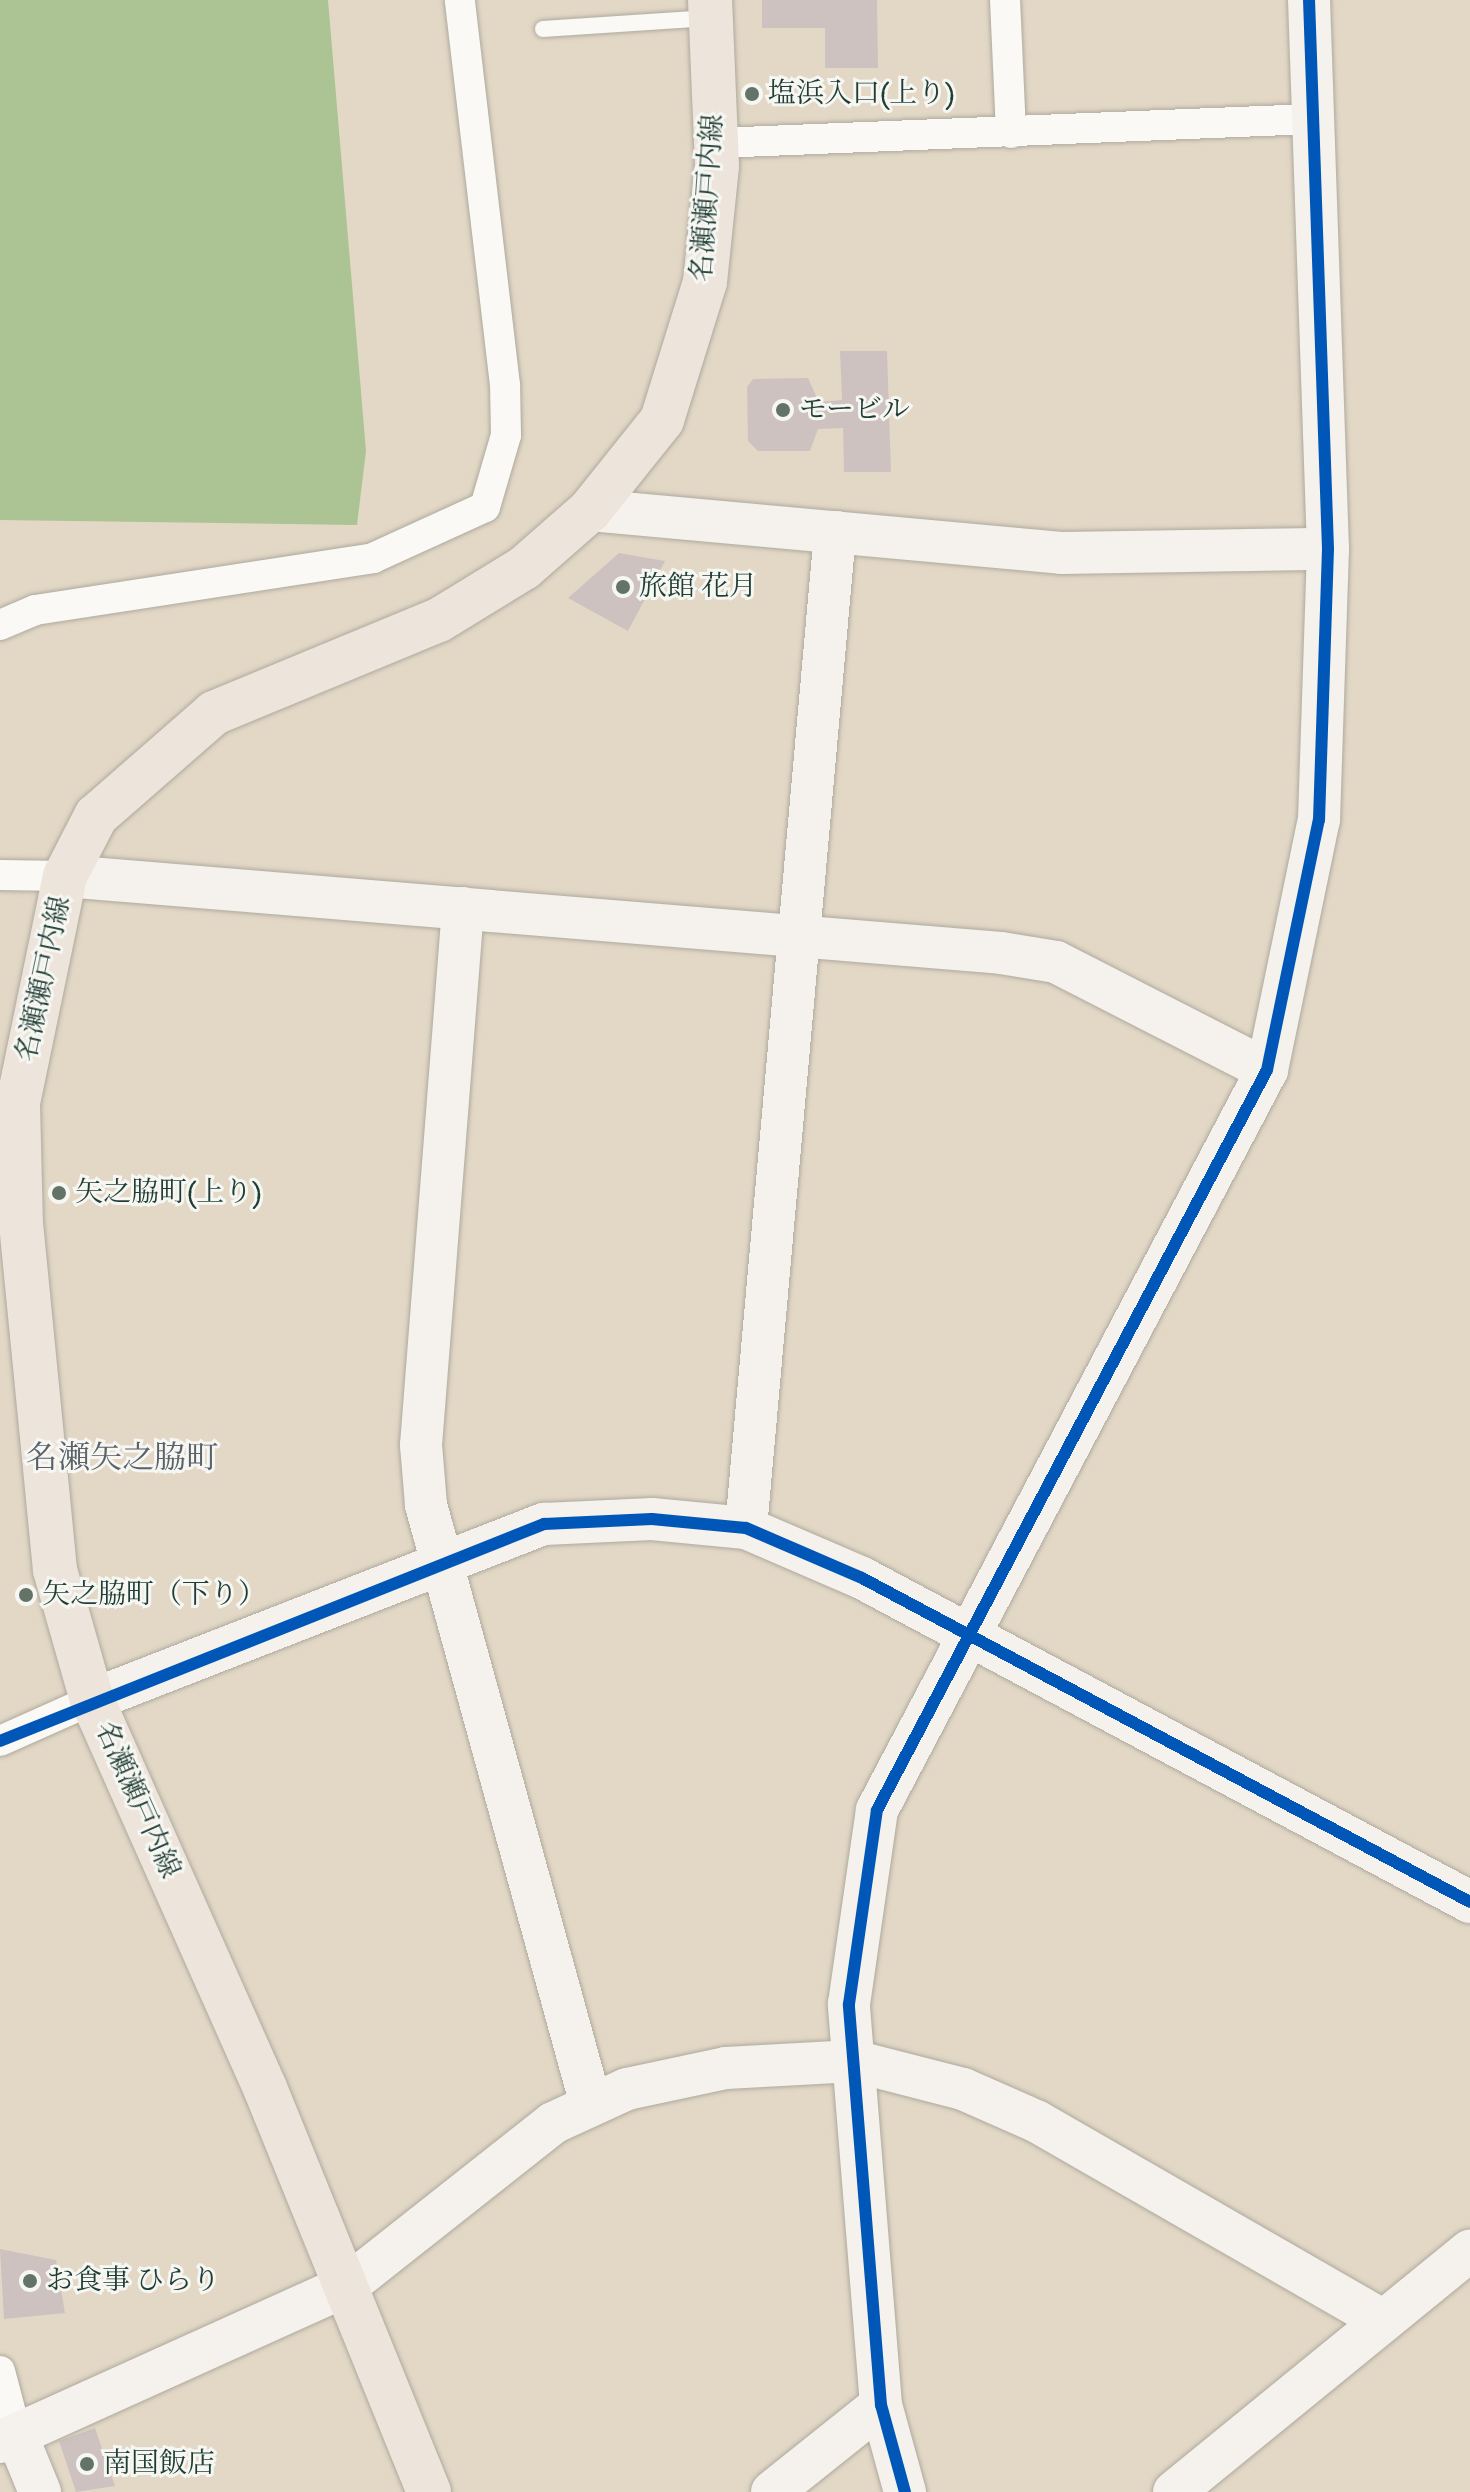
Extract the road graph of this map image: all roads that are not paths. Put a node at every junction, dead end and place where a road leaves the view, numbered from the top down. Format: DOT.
graph roads {
  1 [pos="460,0"];
  2 [pos="1005,0"];
  3 [pos="1309,0"];
  4 [pos="710,9"];
  5 [pos="543,29"];
  6 [pos="1313,119"];
  7 [pos="1011,133"];
  8 [pos="717,143"];
  9 [pos="590,510"];
  10 [pos="835,532"];
  11 [pos="1328,549"];
  12 [pos="0,625"];
  13 [pos="0,875"];
  14 [pos="65,876"];
  15 [pos="463,908"];
  16 [pos="798,936"];
  17 [pos="1267,1070"];
  18 [pos="9,1125"];
  19 [pos="746,1528"];
  20 [pos="442,1561"];
  21 [pos="969,1635"];
  22 [pos="92,1700"];
  23 [pos="0,1741"];
  24 [pos="1470,1902"];
  25 [pos="854,2061"];
  26 [pos="591,2105"];
  27 [pos="1470,2251"];
  28 [pos="348,2285"];
  29 [pos="1384,2321"];
  30 [pos="0,2371"];
  31 [pos="881,2405"];
  32 [pos="8,2439"];
  33 [pos="40,2492"];
  34 [pos="429,2492"];
  35 [pos="772,2492"];
  36 [pos="905,2492"];
  37 [pos="1174,2492"];
  1 -- 12 [label="street"];
  2 -- 7 [label="street"];
  3 -- 6 [label="street"];
  4 -- 5 [label="lane"];
  4 -- 8 [label="main road, 名瀬瀬戸内線"];
  6 -- 7 [label="street"];
  6 -- 11 [label="street"];
  7 -- 8 [label="street"];
  8 -- 9 [label="main road, 名瀬瀬戸内線"];
  9 -- 10 [label="street"];
  9 -- 14 [label="main road, 名瀬瀬戸内線"];
  10 -- 11 [label="street"];
  10 -- 16 [label="street"];
  11 -- 17 [label="street"];
  13 -- 14 [label="street"];
  14 -- 15 [label="street"];
  14 -- 18 [label="main road, 名瀬瀬戸内線"];
  15 -- 16 [label="street"];
  15 -- 20 [label="street"];
  16 -- 17 [label="street"];
  16 -- 19 [label="street"];
  17 -- 21 [label="street"];
  18 -- 22 [label="main road, 名瀬瀬戸内線"];
  19 -- 20 [label="street"];
  19 -- 21 [label="street"];
  20 -- 22 [label="street"];
  20 -- 26 [label="street"];
  21 -- 24 [label="street"];
  21 -- 25 [label="street"];
  22 -- 23 [label="street"];
  22 -- 28 [label="main road, 名瀬瀬戸内線"];
  25 -- 26 [label="street"];
  25 -- 29 [label="street"];
  25 -- 31 [label="street"];
  26 -- 28 [label="street"];
  27 -- 29 [label="street"];
  28 -- 32 [label="street"];
  28 -- 34 [label="main road, 名瀬瀬戸内線"];
  29 -- 37 [label="street"];
  30 -- 32 [label="street"];
  31 -- 35 [label="street"];
  31 -- 36 [label="street"];
  32 -- 33 [label="street"];
}
